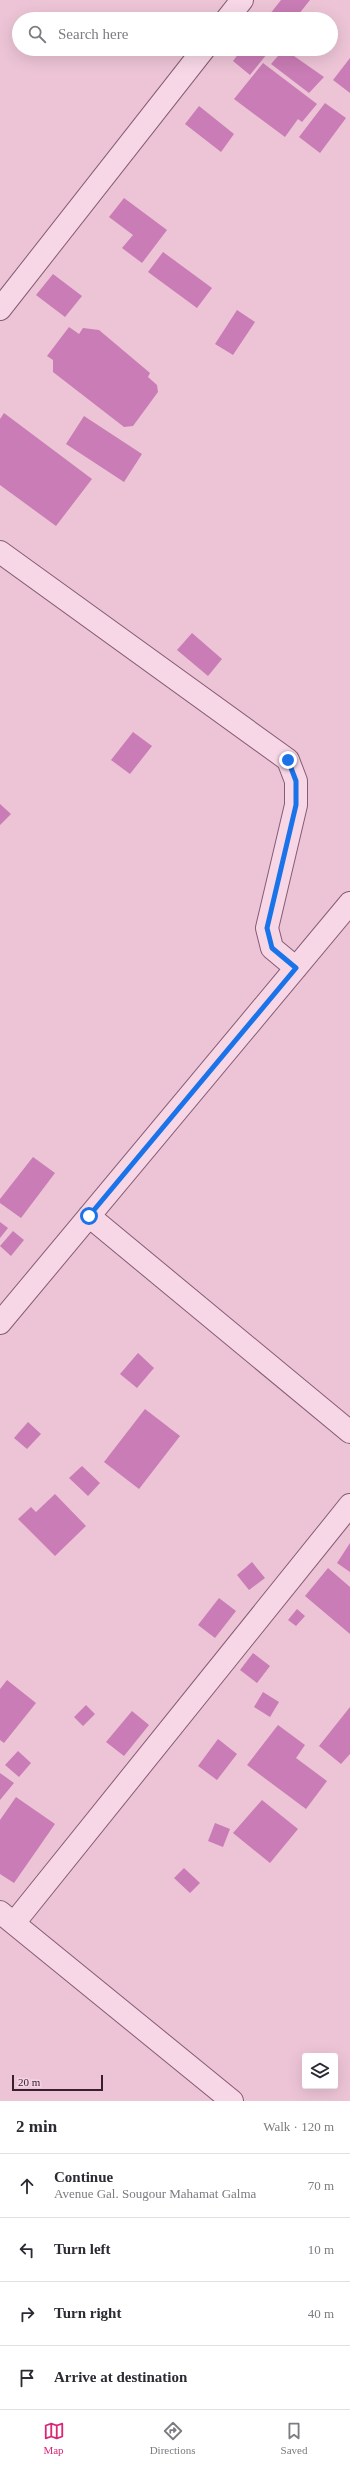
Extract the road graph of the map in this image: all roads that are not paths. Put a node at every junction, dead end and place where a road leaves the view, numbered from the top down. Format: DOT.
graph roads {
  1 [pos="242,0"];
  2 [pos="233,12"];
  3 [pos="199,56"];
  4 [pos="0,309"];
  5 [pos="0,552"];
  6 [pos="350,903"];
  7 [pos="296,968"];
  8 [pos="89,1216"];
  9 [pos="0,1323"];
  10 [pos="350,1432"];
  11 [pos="350,1506"];
  12 [pos="7,1917"];
  13 [pos="232,2101"];
  1 -- 2 [label="street"];
  3 -- 4 [label="street"];
  5 -- 7 [label="street"];
  6 -- 7 [label="street"];
  7 -- 8 [label="street"];
  8 -- 9 [label="street"];
  8 -- 10 [label="street"];
  11 -- 12 [label="street"];
  12 -- 13 [label="street"];
}
